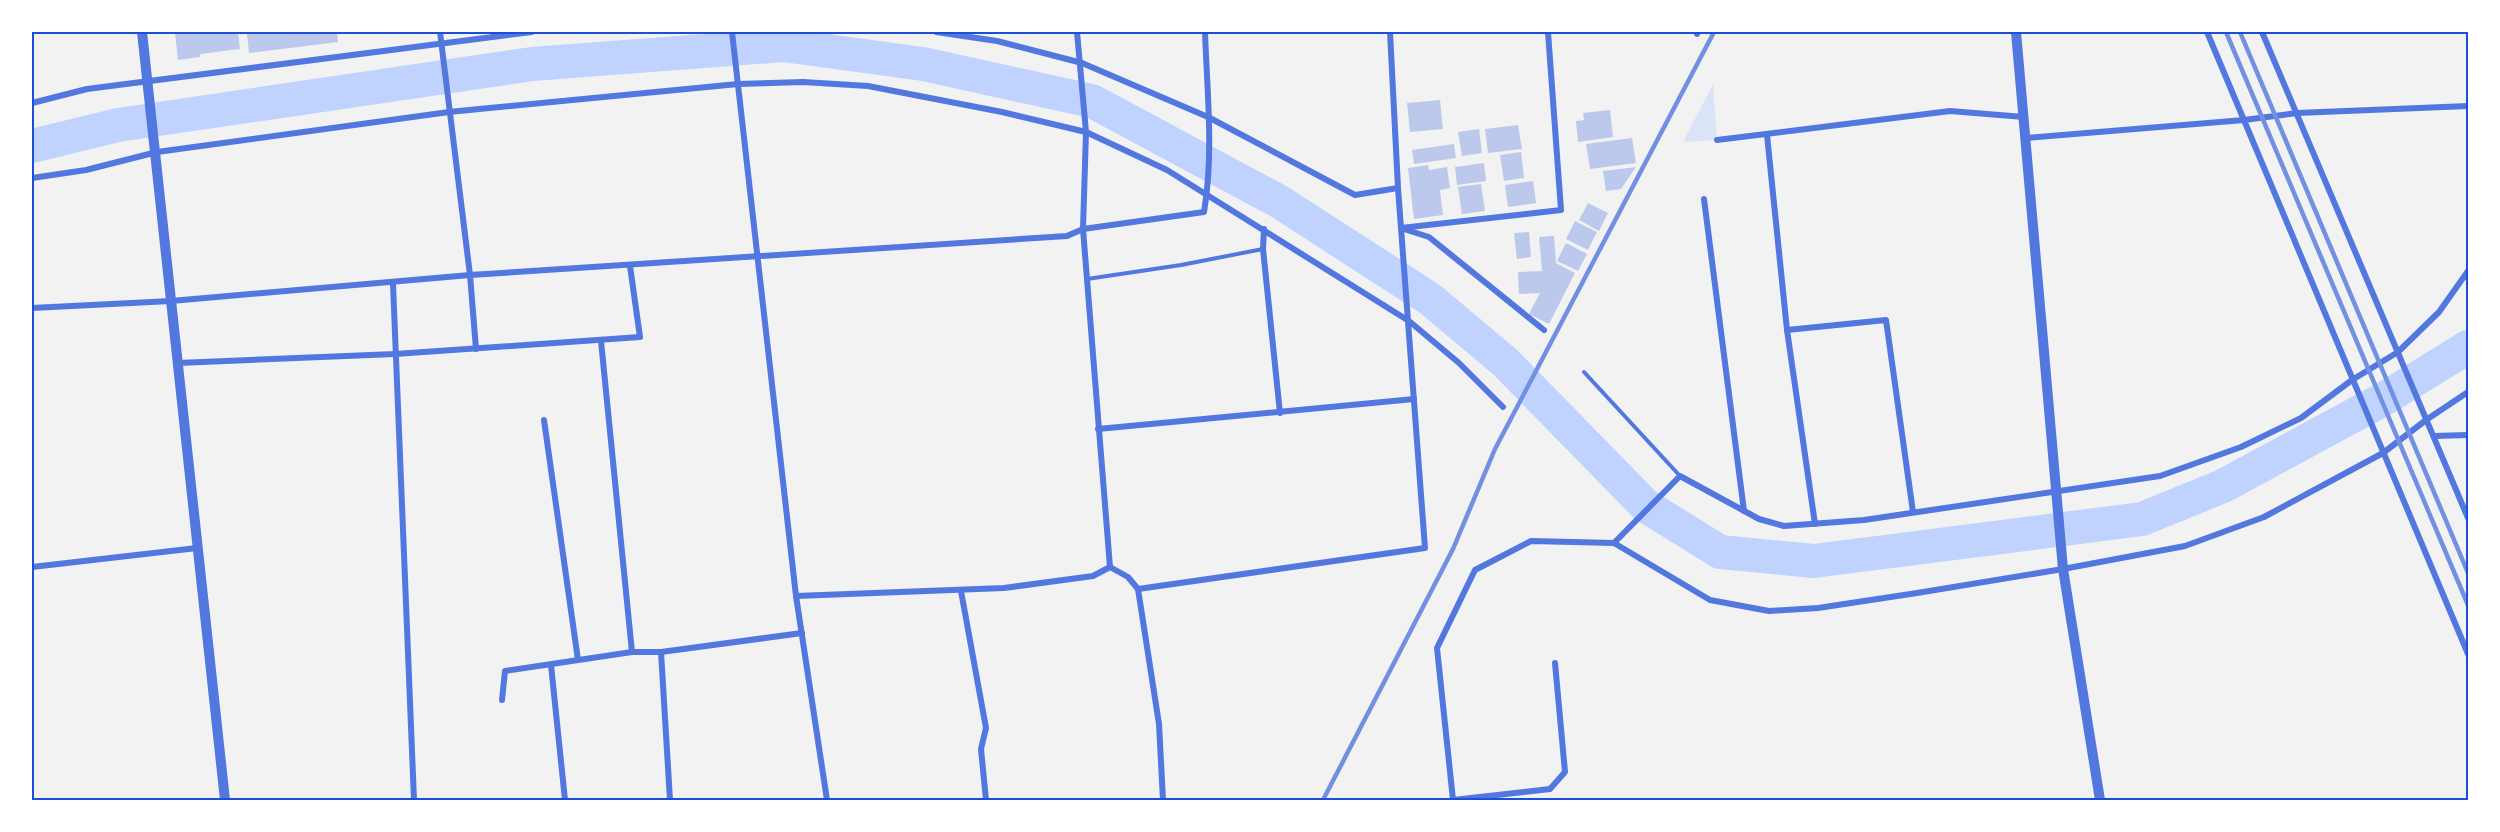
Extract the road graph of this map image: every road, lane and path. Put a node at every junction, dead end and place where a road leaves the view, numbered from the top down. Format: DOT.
graph roads {
  1 [pos="142,32"];
  2 [pos="440,32"];
  3 [pos="532,32"];
  4 [pos="732,32"];
  5 [pos="936,32"];
  6 [pos="1077,32"];
  7 [pos="1205,32"];
  8 [pos="1390,32"];
  9 [pos="1548,32"];
  10 [pos="2016,32"];
  11 [pos="2206,32"];
  12 [pos="2262,32"];
  13 [pos="442,43"];
  14 [pos="1082,63"];
  15 [pos="148,83"];
  16 [pos="738,84"];
  17 [pos="32,103"];
  18 [pos="2469,106"];
  19 [pos="449,112"];
  20 [pos="2297,113"];
  21 [pos="1208,117"];
  22 [pos="2024,117"];
  23 [pos="2244,120"];
  24 [pos="1086,132"];
  25 [pos="1767,135"];
  26 [pos="2024,138"];
  27 [pos="1717,140"];
  28 [pos="157,152"];
  29 [pos="32,178"];
  30 [pos="1398,188"];
  31 [pos="1207,194"];
  32 [pos="1704,199"];
  33 [pos="1401,228"];
  34 [pos="1083,229"];
  35 [pos="1264,229"];
  36 [pos="1263,249"];
  37 [pos="756,258"];
  38 [pos="630,266"];
  39 [pos="2469,271"];
  40 [pos="470,275"];
  41 [pos="1087,279"];
  42 [pos="393,284"];
  43 [pos="171,301"];
  44 [pos="32,308"];
  45 [pos="1409,321"];
  46 [pos="1544,330"];
  47 [pos="1787,330"];
  48 [pos="601,341"];
  49 [pos="476,349"];
  50 [pos="2398,352"];
  51 [pos="395,354"];
  52 [pos="178,363"];
  53 [pos="1584,372"];
  54 [pos="2352,380"];
  55 [pos="2469,392"];
  56 [pos="1414,399"];
  57 [pos="1503,407"];
  58 [pos="1280,413"];
  59 [pos="544,420"];
  60 [pos="2426,420"];
  61 [pos="1098,429"];
  62 [pos="2469,435"];
  63 [pos="2434,436"];
  64 [pos="2383,453"];
  65 [pos="1680,476"];
  66 [pos="2057,490"];
  67 [pos="1743,511"];
  68 [pos="1913,512"];
  69 [pos="2469,518"];
  70 [pos="1815,524"];
  71 [pos="1614,543"];
  72 [pos="197,548"];
  73 [pos="32,567"];
  74 [pos="1110,567"];
  75 [pos="2063,569"];
  76 [pos="1138,589"];
  77 [pos="961,591"];
  78 [pos="796,596"];
  79 [pos="802,633"];
  80 [pos="632,652"];
  81 [pos="661,652"];
  82 [pos="2469,654"];
  83 [pos="578,660"];
  84 [pos="1555,663"];
  85 [pos="551,665"];
  86 [pos="502,700"];
  87 [pos="1453,800"];
  88 [pos="225,801"];
  89 [pos="414,801"];
  90 [pos="565,801"];
  91 [pos="670,801"];
  92 [pos="826,801"];
  93 [pos="986,801"];
  94 [pos="1163,801"];
  95 [pos="2100,801"];
  1 -- 15 [label="street"];
  2 -- 13 [label="street"];
  3 -- 13 [label="street"];
  4 -- 16 [label="street"];
  5 -- 14 [label="street"];
  6 -- 14 [label="street"];
  7 -- 21 [label="street"];
  8 -- 30 [label="street"];
  9 -- 33 [label="street"];
  10 -- 22 [label="street"];
  11 -- 23 [label="street"];
  12 -- 20 [label="street"];
  13 -- 15 [label="street"];
  13 -- 19 [label="street"];
  14 -- 21 [label="street"];
  14 -- 24 [label="street"];
  15 -- 17 [label="street"];
  15 -- 28 [label="street"];
  16 -- 19 [label="street"];
  16 -- 24 [label="street"];
  16 -- 37 [label="street"];
  18 -- 20 [label="street"];
  19 -- 28 [label="street"];
  19 -- 40 [label="street"];
  20 -- 23 [label="street"];
  20 -- 50 [label="street"];
  21 -- 30 [label="street"];
  21 -- 31 [label="street"];
  22 -- 25 [label="street"];
  22 -- 26 [label="street"];
  23 -- 26 [label="street"];
  23 -- 54 [label="street"];
  24 -- 31 [label="street"];
  24 -- 34 [label="street"];
  25 -- 27 [label="street"];
  25 -- 47 [label="street"];
  26 -- 66 [label="street"];
  28 -- 29 [label="street"];
  28 -- 43 [label="street"];
  30 -- 33 [label="street"];
  31 -- 34 [label="street"];
  31 -- 35 [label="street"];
  32 -- 67 [label="street"];
  33 -- 45 [label="street"];
  33 -- 46 [label="street"];
  34 -- 37 [label="street"];
  34 -- 41 [label="street"];
  35 -- 36 [label="street"];
  35 -- 45 [label="street"];
  36 -- 41 [label="lane"];
  36 -- 58 [label="street"];
  37 -- 38 [label="street"];
  37 -- 78 [label="street"];
  38 -- 40 [label="street"];
  38 -- 48 [label="street"];
  39 -- 50 [label="street"];
  40 -- 42 [label="street"];
  40 -- 49 [label="street"];
  41 -- 61 [label="street"];
  42 -- 43 [label="street"];
  42 -- 51 [label="street"];
  43 -- 44 [label="street"];
  43 -- 52 [label="street"];
  45 -- 56 [label="street"];
  45 -- 57 [label="street"];
  47 -- 68 [label="street"];
  47 -- 70 [label="street"];
  48 -- 49 [label="street"];
  48 -- 80 [label="street"];
  49 -- 51 [label="street"];
  50 -- 54 [label="street"];
  50 -- 60 [label="street"];
  51 -- 52 [label="street"];
  51 -- 89 [label="street"];
  52 -- 72 [label="street"];
  53 -- 65 [label="lane"];
  54 -- 64 [label="street"];
  54 -- 66 [label="street"];
  55 -- 60 [label="street"];
  56 -- 58 [label="street"];
  56 -- 76 [label="street"];
  58 -- 61 [label="street"];
  59 -- 83 [label="street"];
  60 -- 63 [label="street"];
  60 -- 64 [label="street"];
  61 -- 74 [label="street"];
  62 -- 63 [label="street"];
  63 -- 69 [label="street"];
  64 -- 75 [label="street"];
  64 -- 82 [label="street"];
  65 -- 67 [label="street"];
  65 -- 71 [label="street"];
  66 -- 68 [label="street"];
  66 -- 75 [label="street"];
  67 -- 70 [label="street"];
  68 -- 70 [label="street"];
  71 -- 75 [label="street"];
  71 -- 87 [label="street"];
  72 -- 73 [label="street"];
  72 -- 88 [label="street"];
  74 -- 76 [label="street"];
  74 -- 77 [label="street"];
  75 -- 95 [label="street"];
  76 -- 94 [label="street"];
  77 -- 78 [label="street"];
  77 -- 93 [label="street"];
  78 -- 79 [label="street"];
  79 -- 81 [label="street"];
  79 -- 92 [label="street"];
  80 -- 81 [label="street"];
  80 -- 83 [label="street"];
  81 -- 91 [label="street"];
  83 -- 85 [label="street"];
  84 -- 87 [label="street"];
  85 -- 86 [label="street"];
  85 -- 90 [label="street"];
}
